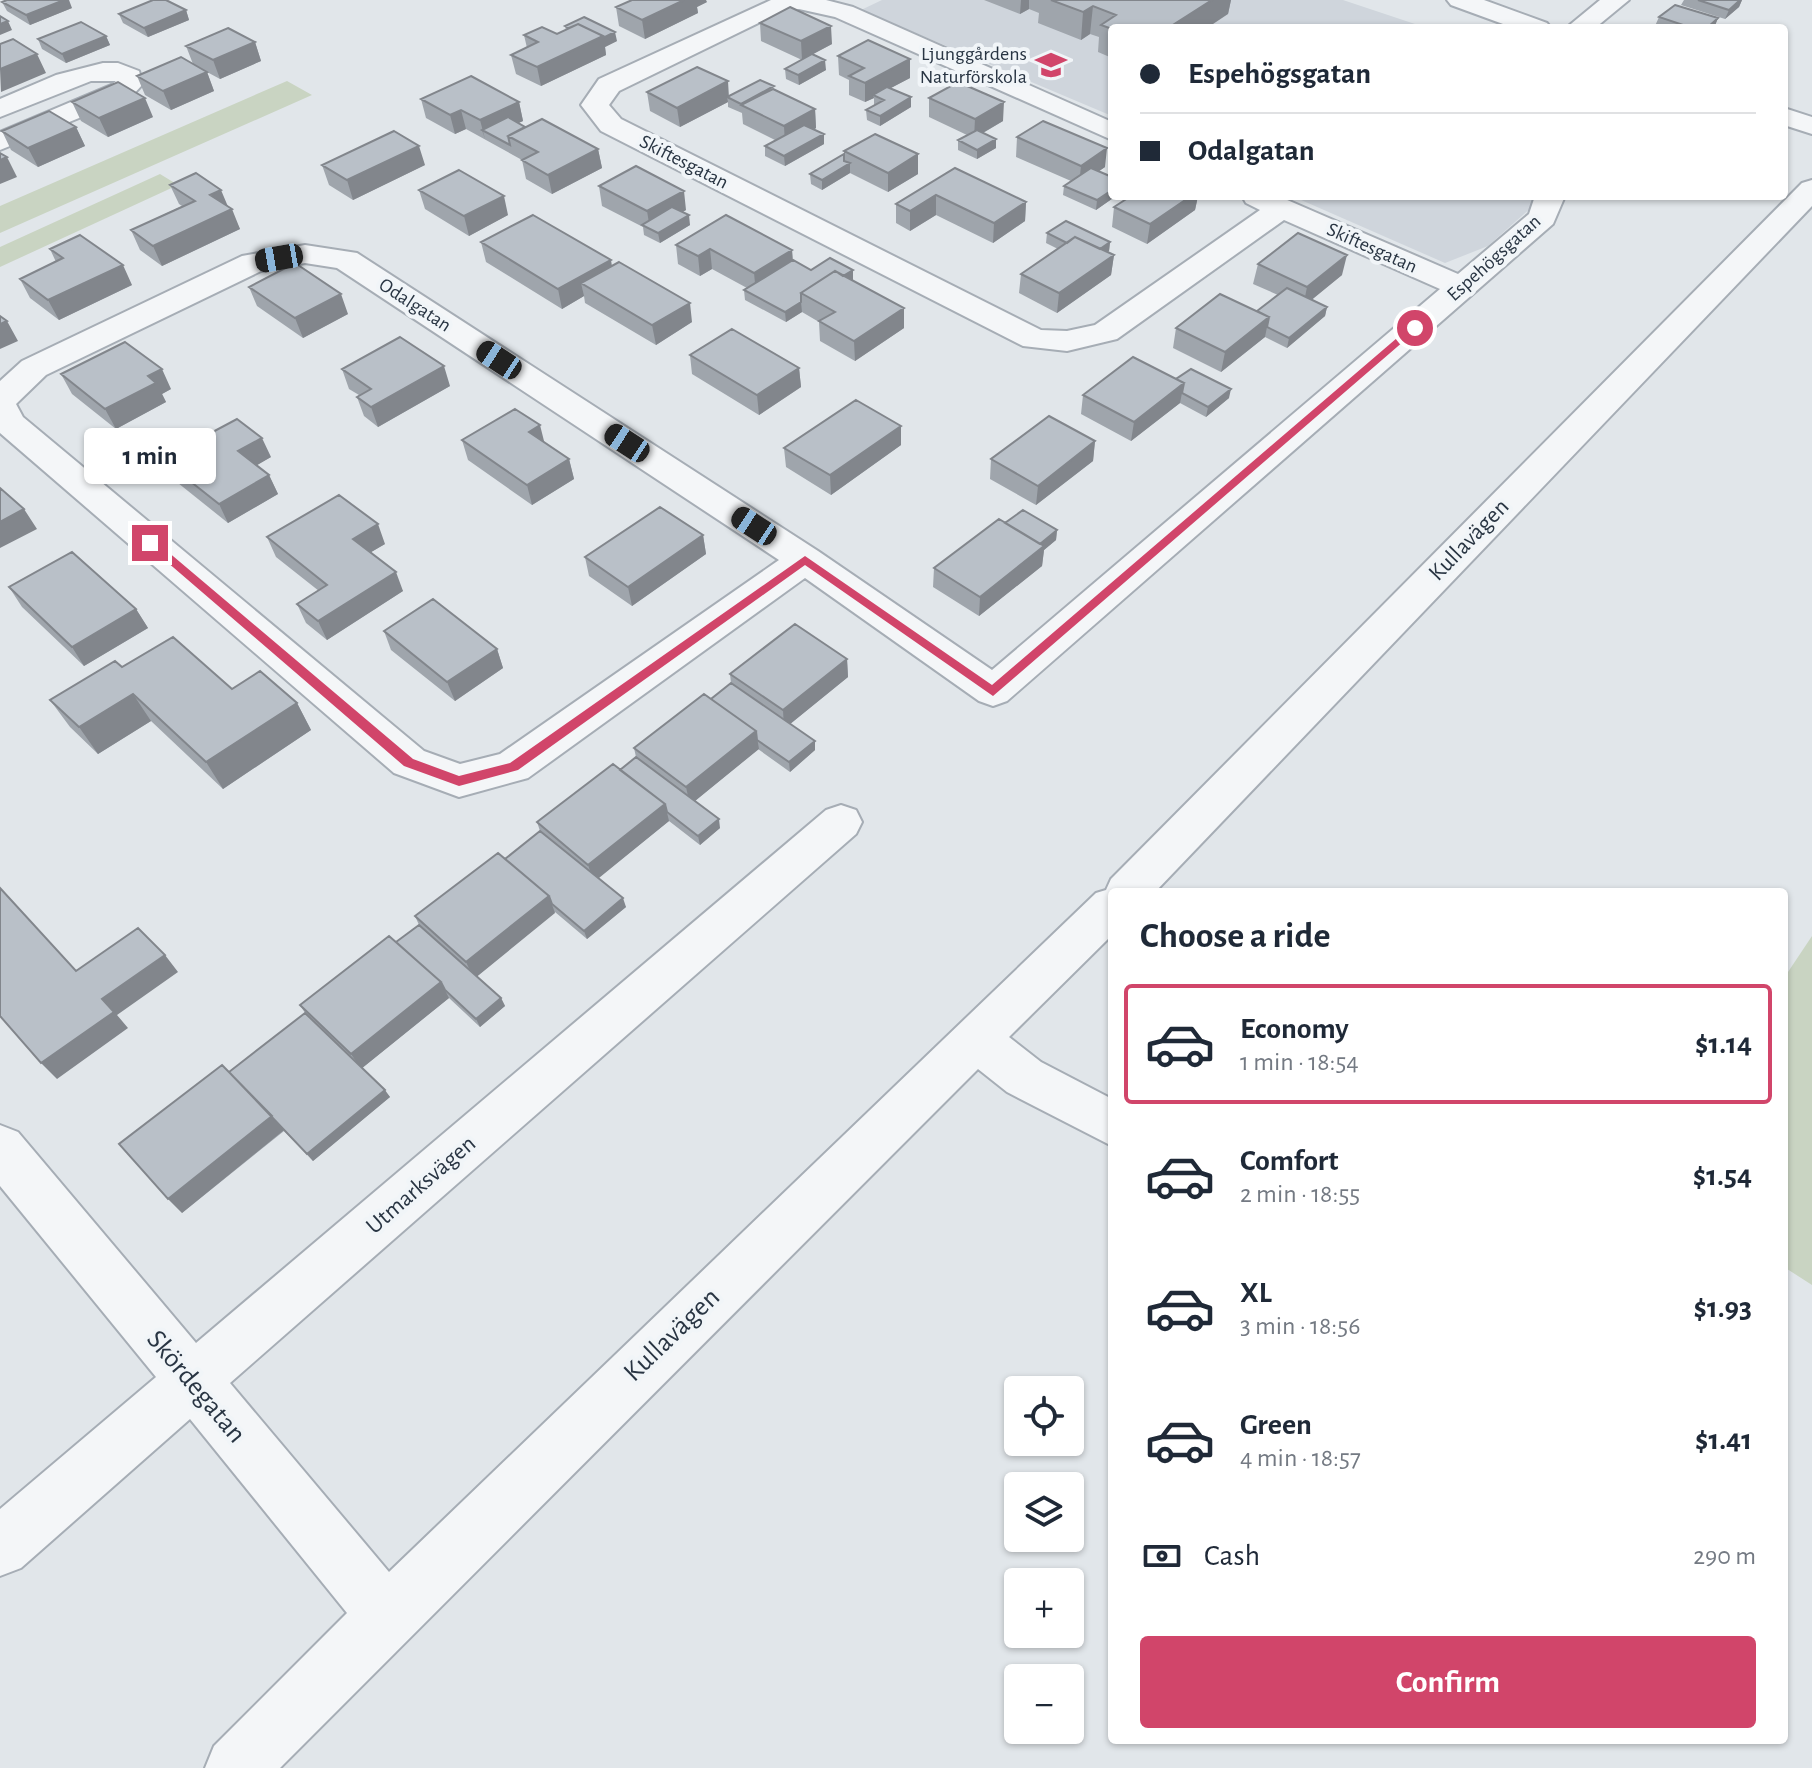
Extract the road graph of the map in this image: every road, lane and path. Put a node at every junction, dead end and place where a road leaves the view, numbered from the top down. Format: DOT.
graph roads {
  1 [pos="1460,0"];
  2 [pos="1616,0"];
  3 [pos="1527,24"];
  4 [pos="1584,24"];
  5 [pos="0,109"];
  6 [pos="1788,117"];
  7 [pos="1812,126"];
  8 [pos="1108,130"];
  9 [pos="0,142"];
  10 [pos="1812,189"];
  11 [pos="1549,200"];
  12 [pos="1268,202"];
  13 [pos="1461,287"];
  14 [pos="0,403"];
  15 [pos="805,560"];
  16 [pos="993,691"];
  17 [pos="841,822"];
  18 [pos="1131,888"];
  19 [pos="1108,910"];
  20 [pos="976,1039"];
  21 [pos="1108,1122"];
  22 [pos="3,1156"];
  23 [pos="192,1382"];
  24 [pos="0,1547"];
  25 [pos="387,1615"];
  26 [pos="236,1768"];
  1 -- 3 [label="street"];
  2 -- 4 [label="street"];
  5 -- 9 [label="street"];
  6 -- 7 [label="street"];
  8 -- 12 [label="street, Skiftesgatan"];
  10 -- 18 [label="street, Kullavägen"];
  11 -- 13 [label="street, Espehögsgatan"];
  12 -- 13 [label="street, Skiftesgatan"];
  13 -- 16 [label="street, Espehögsgatan"];
  14 -- 15 [label="street, Odalgatan"];
  14 -- 15 [label="street, Odalgatan"];
  15 -- 16 [label="street, Odalgatan"];
  17 -- 23 [label="street, Utmarksvägen"];
  19 -- 20 [label="street, Kullavägen"];
  20 -- 21 [label="street"];
  20 -- 25 [label="street, Kullavägen"];
  22 -- 23 [label="street, Skördegatan"];
  23 -- 24 [label="street, Utmarksvägen"];
  23 -- 25 [label="street, Skördegatan"];
  25 -- 26 [label="street, Kullavägen"];
}
